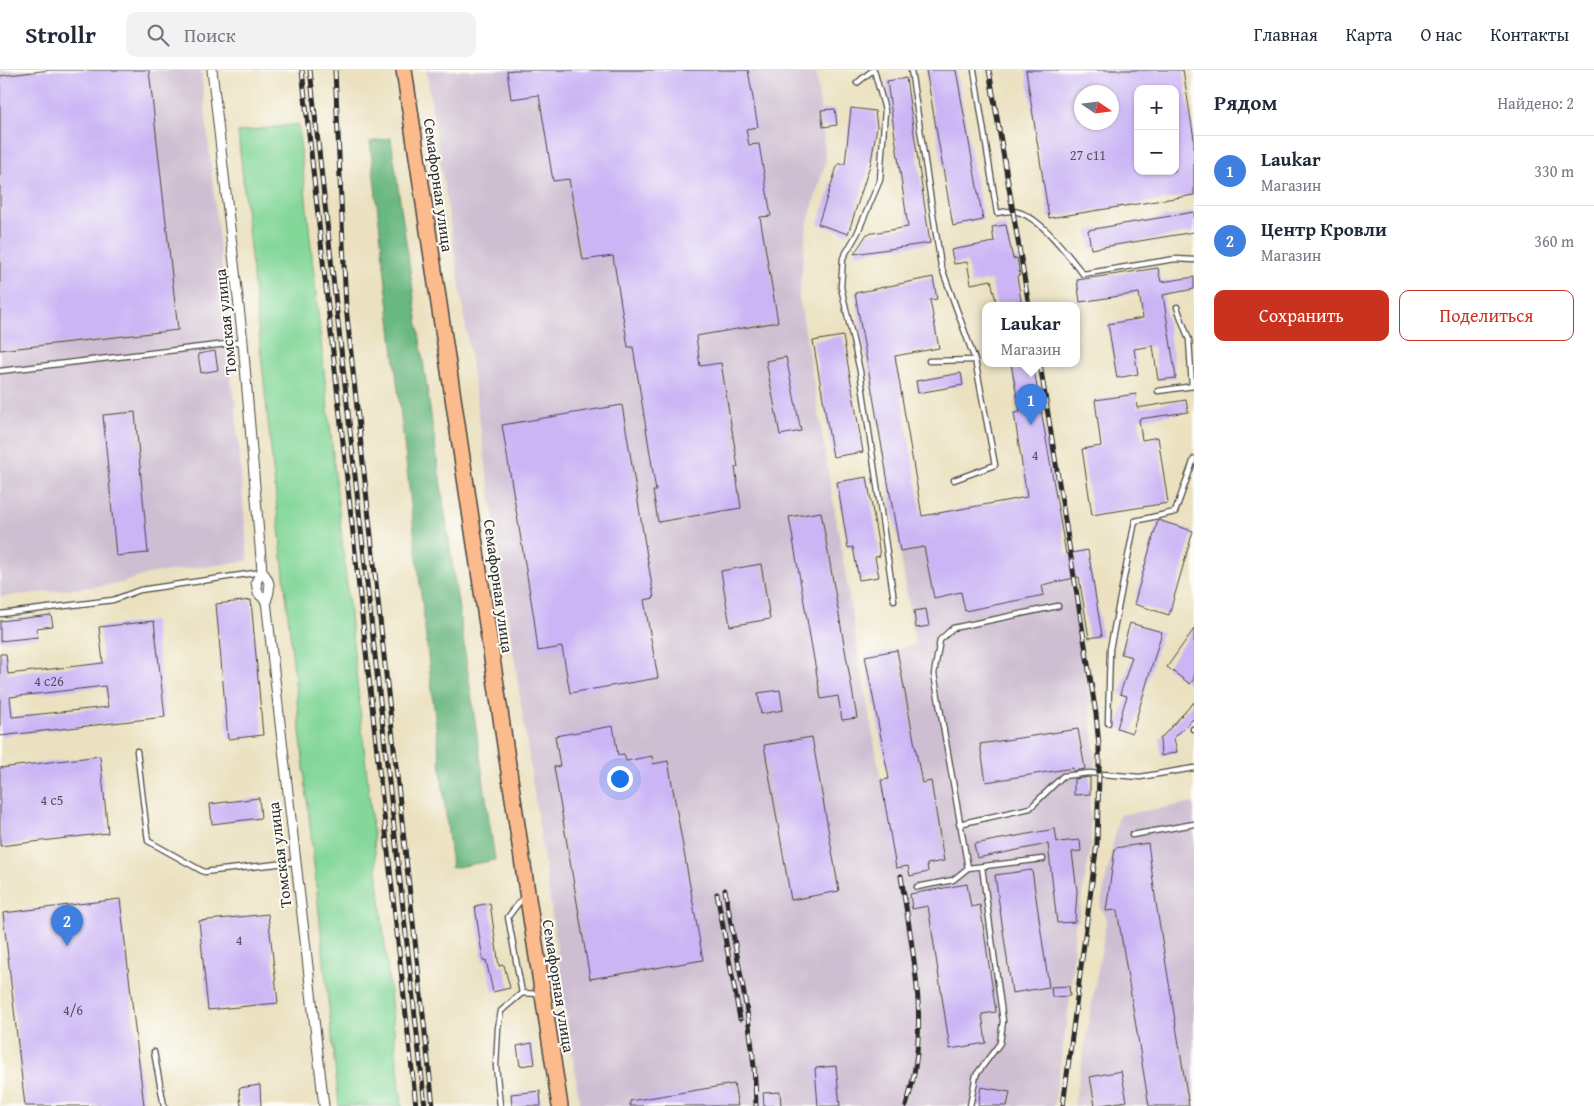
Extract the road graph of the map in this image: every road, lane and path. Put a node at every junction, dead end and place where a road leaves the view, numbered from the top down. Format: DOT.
graph roads {
  1 [pos="212,70"];
  2 [pos="404,70"];
  3 [pos="873,70"];
  4 [pos="911,70"];
  5 [pos="974,70"];
  6 [pos="857,83"];
  7 [pos="1194,260"];
  8 [pos="1177,307"];
  9 [pos="244,342"];
  10 [pos="975,360"];
  11 [pos="929,361"];
  12 [pos="0,371"];
  13 [pos="1193,386"];
  14 [pos="1158,391"];
  15 [pos="1194,459"];
  16 [pos="954,480"];
  17 [pos="262,572"];
  18 [pos="894,600"];
  19 [pos="1058,606"];
  20 [pos="0,614"];
  21 [pos="1108,723"];
  22 [pos="136,751"];
  23 [pos="1194,768"];
  24 [pos="959,824"];
  25 [pos="1194,824"];
  26 [pos="1132,835"];
  27 [pos="1042,859"];
  28 [pos="295,862"];
  29 [pos="982,867"];
  30 [pos="968,868"];
  31 [pos="917,887"];
  32 [pos="527,892"];
  33 [pos="522,994"];
  34 [pos="543,994"];
  35 [pos="154,1052"];
  36 [pos="164,1106"];
  37 [pos="324,1106"];
  38 [pos="500,1106"];
  39 [pos="560,1106"];
  40 [pos="970,1106"];
  1 -- 9 [label="street, Томская улица"];
  2 -- 32 [label="highway, Семафорная улица"];
  3 -- 6 [label="lane"];
  3 -- 18 [label="lane"];
  4 -- 10 [label="lane"];
  5 -- 7 [label="lane"];
  8 -- 13 [label="lane"];
  9 -- 12 [label="lane"];
  9 -- 17 [label="street, Томская улица"];
  10 -- 11 [label="lane"];
  10 -- 16 [label="lane"];
  13 -- 14 [label="lane"];
  15 -- 21 [label="lane"];
  17 -- 20 [label="lane"];
  17 -- 28 [label="street, Томская улица"];
  19 -- 24 [label="lane"];
  22 -- 28 [label="lane"];
  23 -- 24 [label="lane"];
  24 -- 30 [label="lane"];
  25 -- 26 [label="lane"];
  27 -- 29 [label="lane"];
  28 -- 37 [label="street, Томская улица"];
  29 -- 30 [label="lane"];
  29 -- 40 [label="lane"];
  30 -- 31 [label="lane"];
  32 -- 33 [label="lane"];
  32 -- 34 [label="highway, Семафорная улица"];
  33 -- 34 [label="lane"];
  33 -- 38 [label="lane"];
  34 -- 39 [label="highway, Семафорная улица"];
  35 -- 36 [label="lane"];
}
